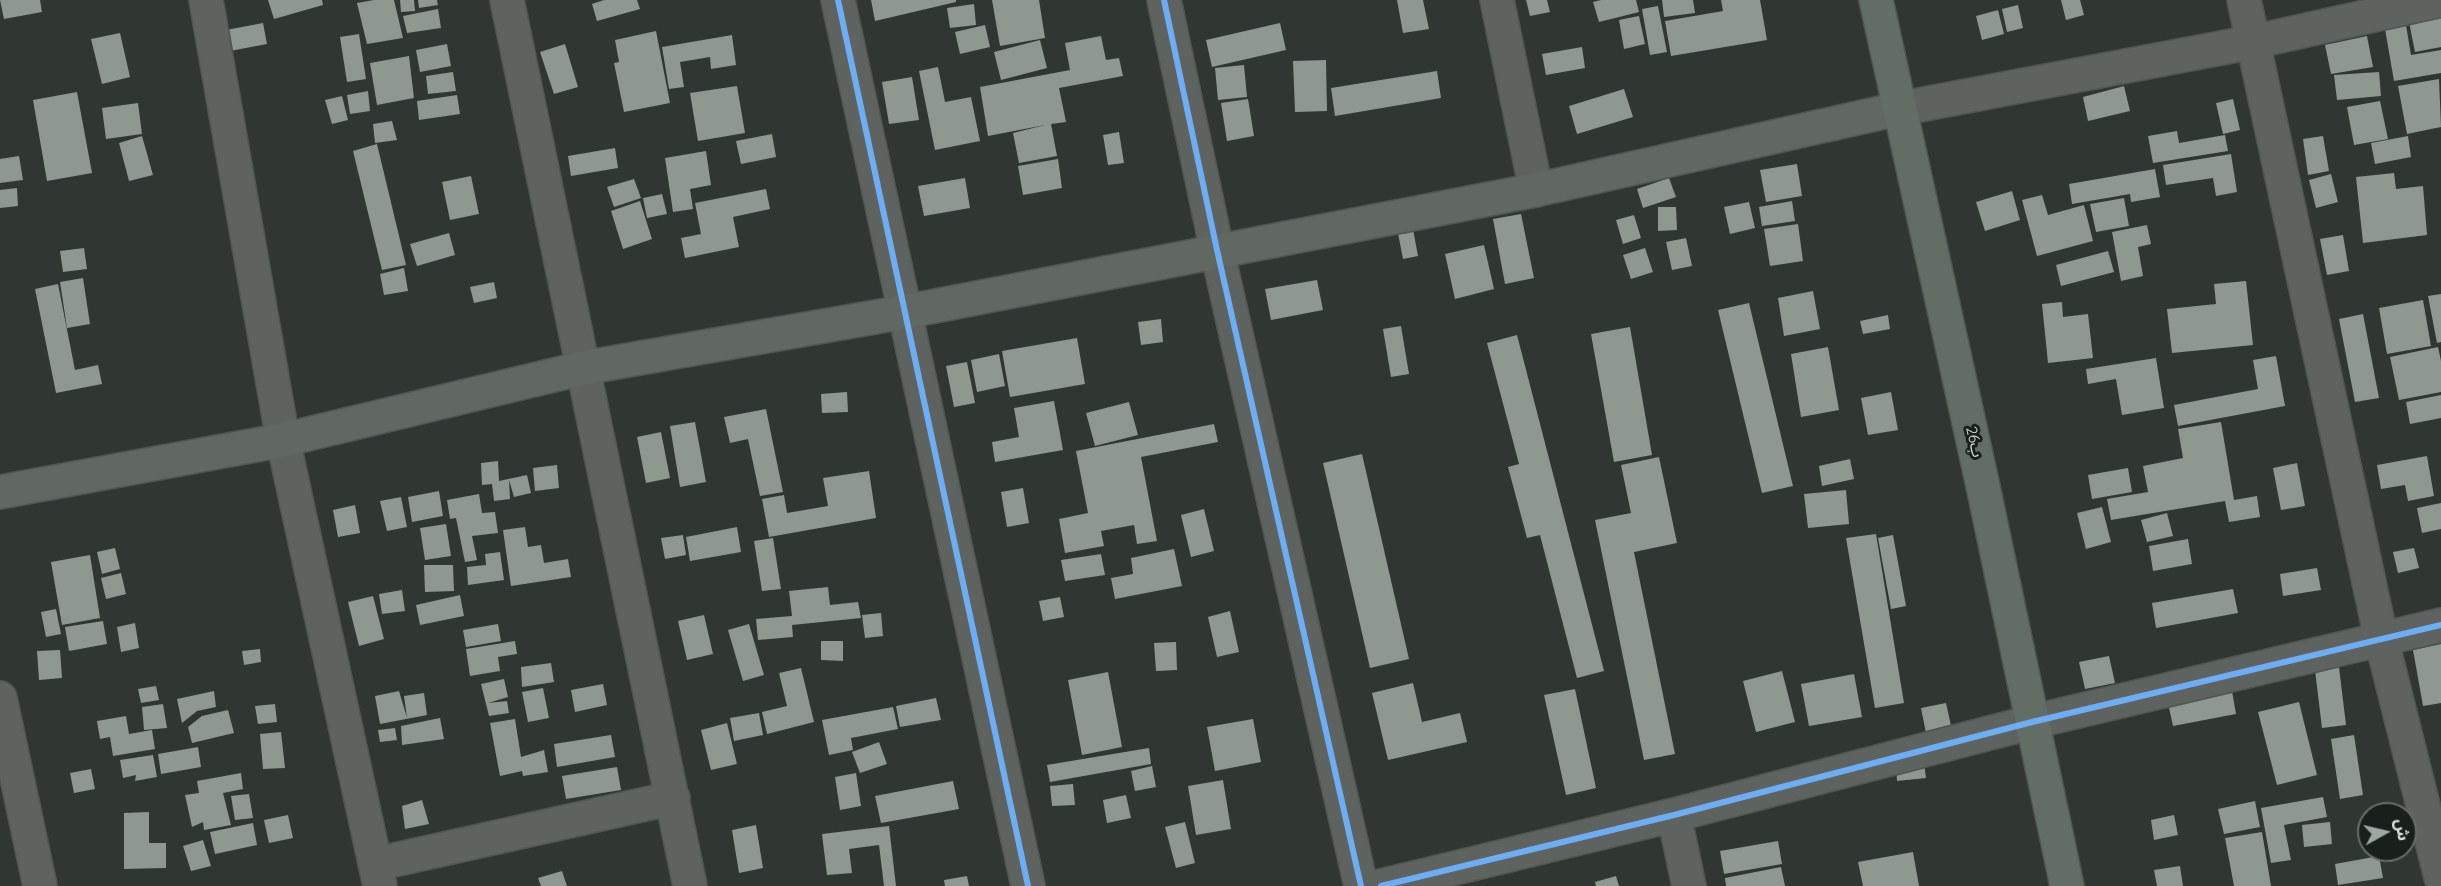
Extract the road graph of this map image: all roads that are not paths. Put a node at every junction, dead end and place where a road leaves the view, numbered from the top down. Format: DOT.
graph roads {
  1 [pos="206,0"];
  2 [pos="507,0"];
  3 [pos="838,0"];
  4 [pos="1164,0"];
  5 [pos="1497,0"];
  6 [pos="1876,0"];
  7 [pos="2244,0"];
  8 [pos="2441,0"];
  9 [pos="2253,42"];
  10 [pos="1899,109"];
  11 [pos="1536,190"];
  12 [pos="1217,250"];
  13 [pos="904,312"];
  14 [pos="583,368"];
  15 [pos="283,440"];
  16 [pos="0,492"];
  17 [pos="2441,625"];
  18 [pos="2381,638"];
  19 [pos="0,698"];
  20 [pos="2032,722"];
  21 [pos="673,798"];
  22 [pos="1674,815"];
  23 [pos="378,875"];
  24 [pos="2441,877"];
  25 [pos="40,886"];
  26 [pos="690,886"];
  27 [pos="1028,886"];
  28 [pos="1361,886"];
  29 [pos="1381,886"];
  30 [pos="1689,886"];
  31 [pos="2067,886"];
  1 -- 15 [label="street"];
  2 -- 14 [label="street"];
  3 -- 13 [label="street"];
  4 -- 12 [label="street"];
  5 -- 11 [label="street"];
  6 -- 10 [label="highway, 26ب"];
  7 -- 9 [label="street"];
  8 -- 9 [label="street"];
  9 -- 10 [label="street"];
  9 -- 18 [label="street"];
  10 -- 11 [label="main road"];
  10 -- 20 [label="highway, 26ب"];
  11 -- 12 [label="main road"];
  12 -- 13 [label="main road"];
  12 -- 28 [label="street"];
  13 -- 14 [label="main road"];
  13 -- 27 [label="street"];
  14 -- 15 [label="main road"];
  14 -- 21 [label="street"];
  15 -- 16 [label="main road"];
  15 -- 23 [label="street"];
  17 -- 18 [label="street"];
  18 -- 20 [label="street"];
  18 -- 24 [label="street"];
  19 -- 25 [label="street"];
  20 -- 22 [label="street"];
  20 -- 31 [label="highway, 26ب"];
  21 -- 23 [label="street"];
  21 -- 26 [label="street"];
  22 -- 29 [label="street"];
  22 -- 30 [label="street"];
}
